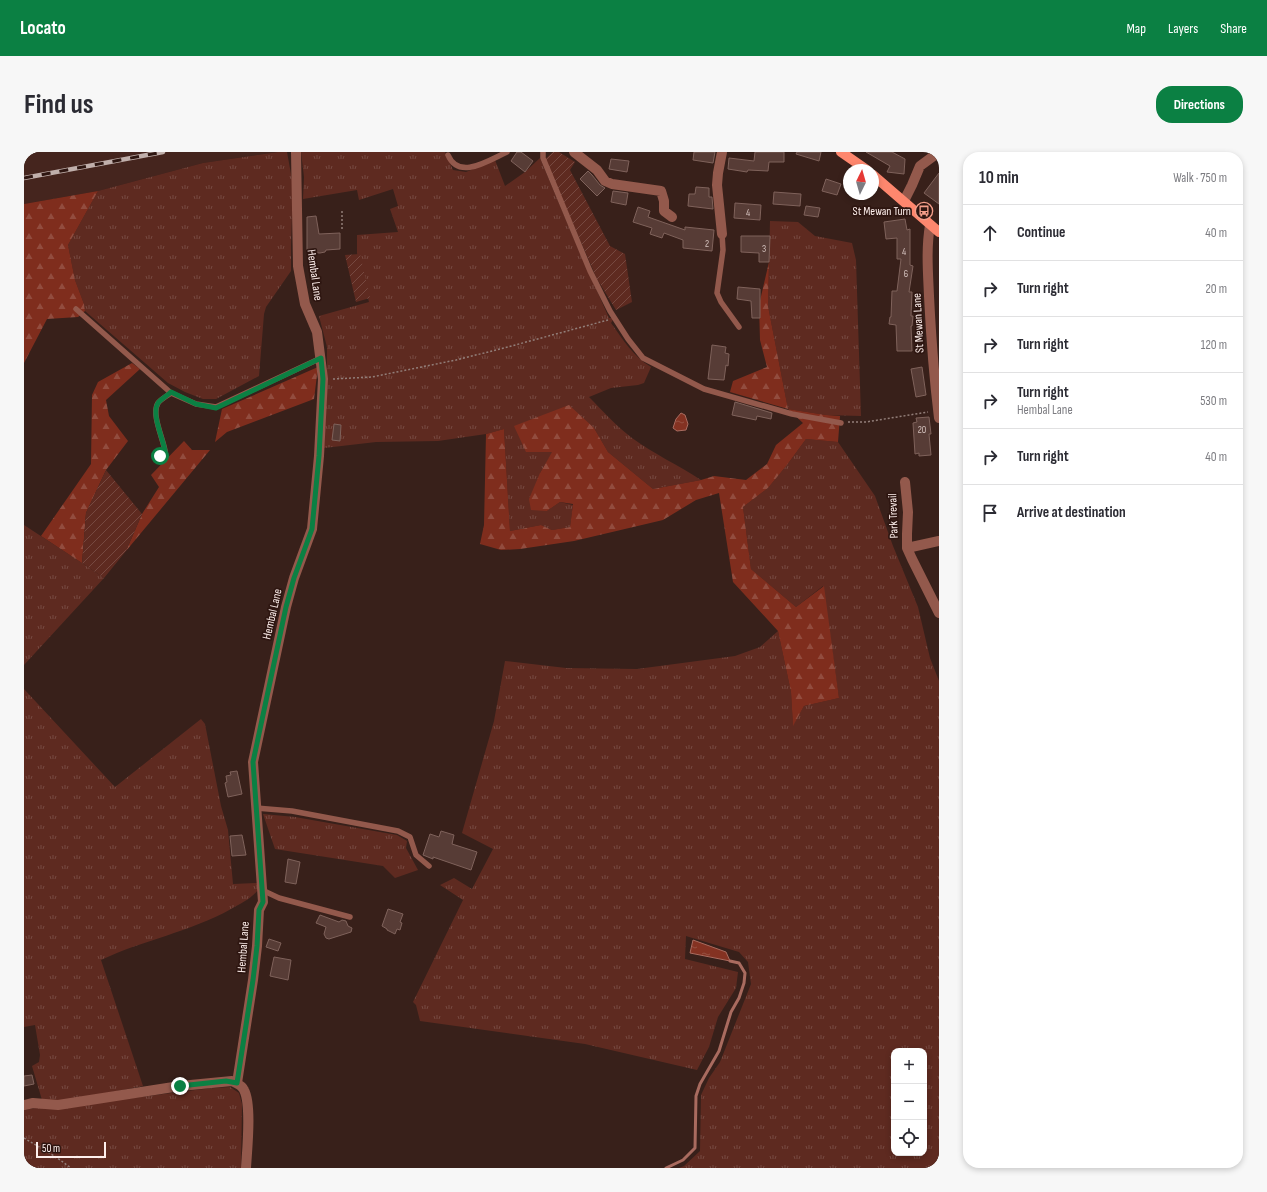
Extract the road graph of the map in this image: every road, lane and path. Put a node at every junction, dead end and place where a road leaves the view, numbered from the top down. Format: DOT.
graph roads {
  1 [pos="296,152"];
  2 [pos="507,152"];
  3 [pos="543,152"];
  4 [pos="574,152"];
  5 [pos="722,152"];
  6 [pos="841,152"];
  7 [pos="939,152"];
  8 [pos="448,155"];
  9 [pos="858,164"];
  10 [pos="879,180"];
  11 [pos="904,201"];
  12 [pos="342,211"];
  13 [pos="672,217"];
  14 [pos="930,225"];
  15 [pos="342,229"];
  16 [pos="939,232"];
  17 [pos="722,234"];
  18 [pos="76,309"];
  19 [pos="614,318"];
  20 [pos="739,328"];
  21 [pos="321,358"];
  22 [pos="333,379"];
  23 [pos="171,392"];
  24 [pos="939,414"];
  25 [pos="840,423"];
  26 [pos="160,456"];
  27 [pos="905,482"];
  28 [pos="939,542"];
  29 [pos="907,548"];
  30 [pos="939,613"];
  31 [pos="256,808"];
  32 [pos="429,866"];
  33 [pos="262,890"];
  34 [pos="350,917"];
  35 [pos="237,1083"];
  36 [pos="24,1105"];
  37 [pos="24,1138"];
  38 [pos="72,1168"];
  39 [pos="246,1168"];
  1 -- 21 [label="street, Hembal Lane"];
  2 -- 8 [label="lane"];
  3 -- 19 [label="lane"];
  4 -- 13 [label="street"];
  5 -- 17 [label="street"];
  6 -- 9 [label="main road"];
  7 -- 11 [label="street"];
  10 -- 11 [label="main road"];
  11 -- 14 [label="main road"];
  12 -- 15 [label="path"];
  14 -- 16 [label="main road"];
  14 -- 24 [label="street, St Mewan Lane"];
  17 -- 20 [label="lane"];
  18 -- 23 [label="lane"];
  19 -- 22 [label="path"];
  19 -- 25 [label="lane"];
  21 -- 23 [label="lane"];
  21 -- 31 [label="street, Hembal Lane"];
  23 -- 26 [label="lane"];
  24 -- 25 [label="path"];
  27 -- 29 [label="street, Park Trevail"];
  28 -- 29 [label="street, Park Trevail"];
  29 -- 30 [label="street, Park Trevail"];
  31 -- 32 [label="lane"];
  31 -- 33 [label="street, Hembal Lane"];
  33 -- 34 [label="lane"];
  33 -- 35 [label="street, Hembal Lane"];
  35 -- 36 [label="street"];
  35 -- 39 [label="street"];
  37 -- 38 [label="path"];
}
